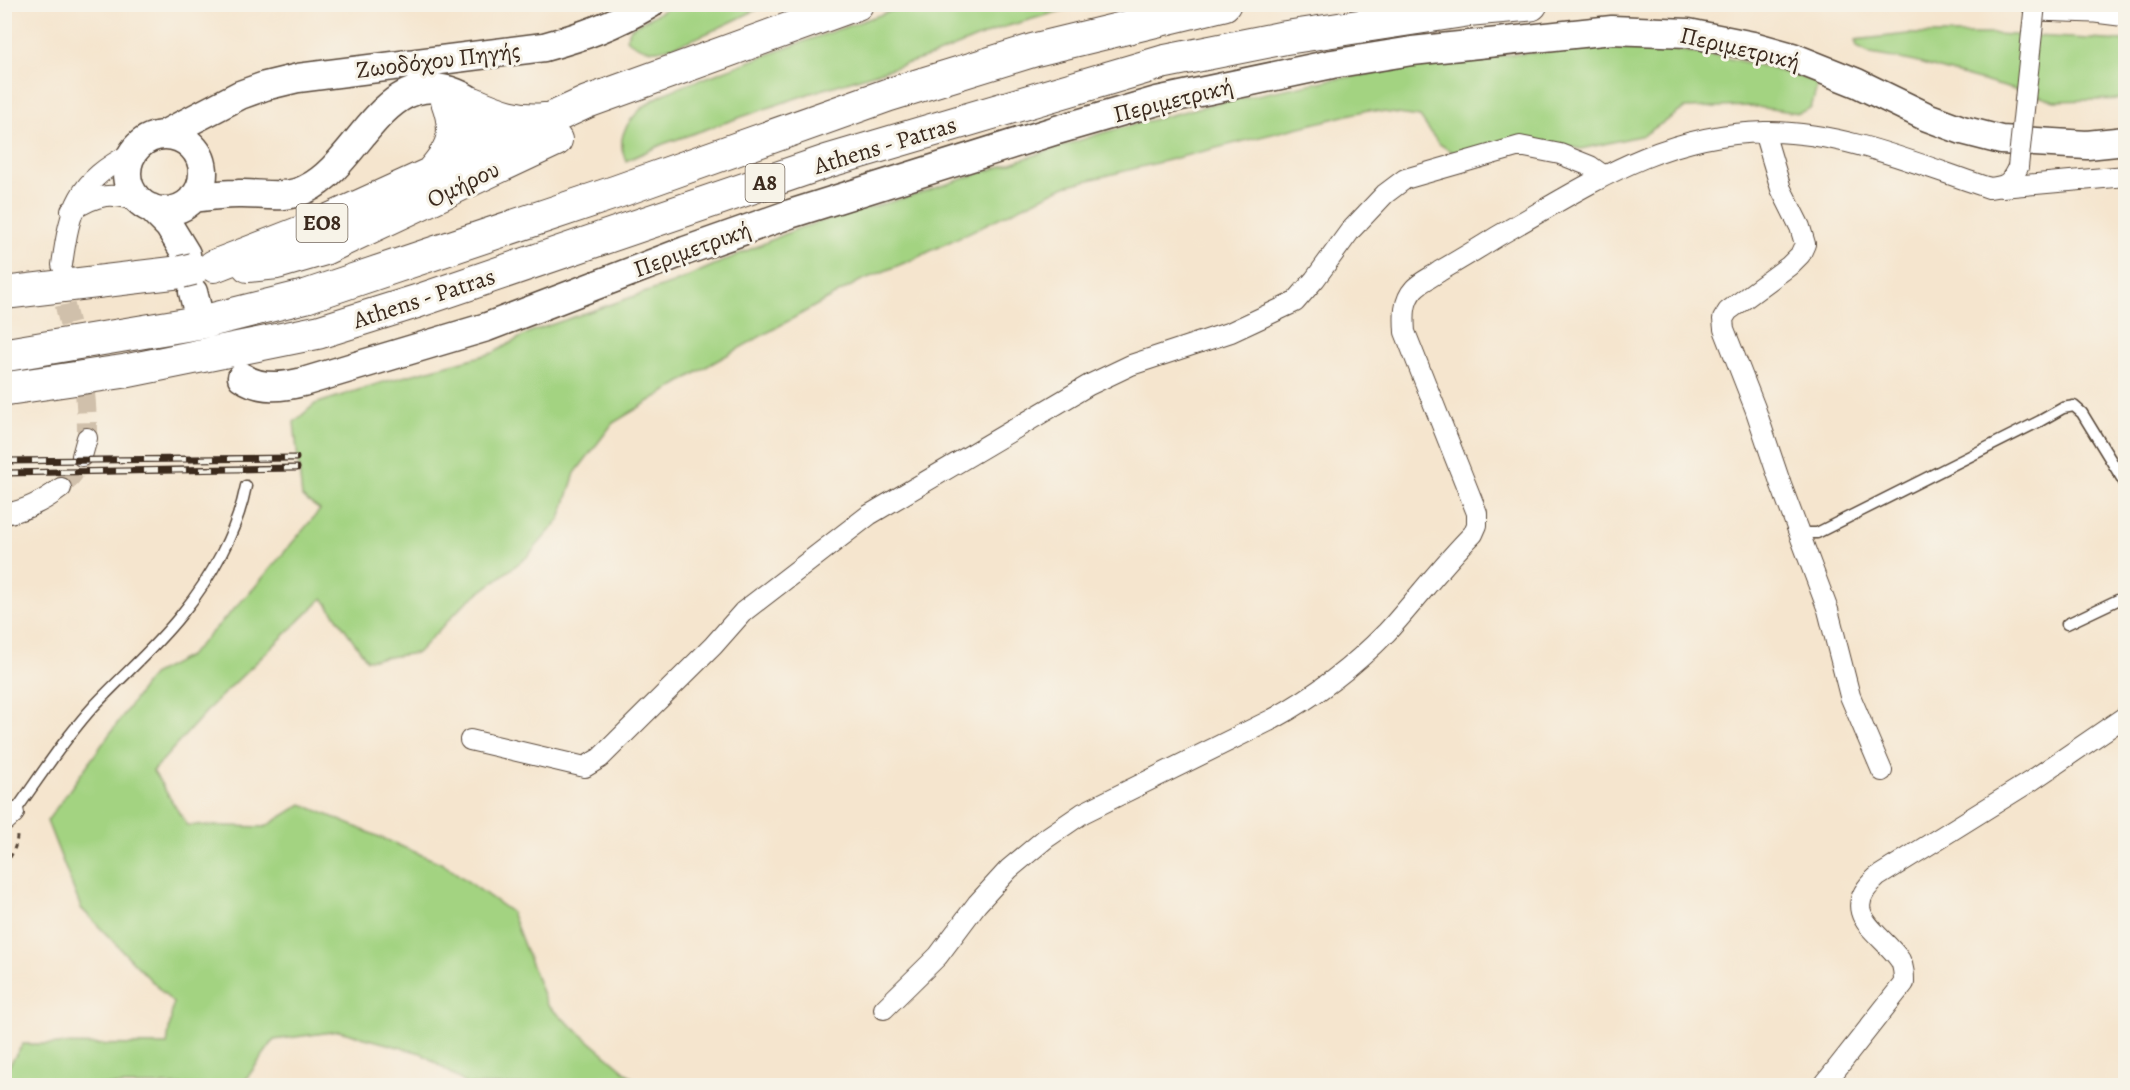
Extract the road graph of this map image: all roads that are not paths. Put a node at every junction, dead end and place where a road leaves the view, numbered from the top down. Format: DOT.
graph roads {
  1 [pos="650,4"];
  2 [pos="857,4"];
  3 [pos="1224,4"];
  4 [pos="1532,4"];
  5 [pos="2036,4"];
  6 [pos="2126,10"];
  7 [pos="699,63"];
  8 [pos="451,97"];
  9 [pos="222,104"];
  10 [pos="552,118"];
  11 [pos="1764,132"];
  12 [pos="165,134"];
  13 [pos="2126,141"];
  14 [pos="132,153"];
  15 [pos="199,155"];
  16 [pos="490,159"];
  17 [pos="429,176"];
  18 [pos="1605,176"];
  19 [pos="2126,176"];
  20 [pos="2002,187"];
  21 [pos="255,194"];
  22 [pos="190,201"];
  23 [pos="146,206"];
  24 [pos="71,211"];
  25 [pos="62,265"];
  26 [pos="196,283"];
  27 [pos="4,293"];
  28 [pos="4,355"];
  29 [pos="242,377"];
  30 [pos="4,389"];
  31 [pos="2126,485"];
  32 [pos="246,486"];
  33 [pos="61,488"];
  34 [pos="4,514"];
  35 [pos="1800,533"];
  36 [pos="2126,596"];
  37 [pos="2067,624"];
  38 [pos="2126,716"];
  39 [pos="470,740"];
  40 [pos="1882,771"];
  41 [pos="9,818"];
  42 [pos="884,1009"];
  43 [pos="1823,1086"];
  1 -- 9 [label="street, Ζωοδόχου Πηγής"];
  2 -- 7 [label="main road, Ομήρου / ΕΟ8"];
  3 -- 28 [label="highway, Athens - Patras / Α8"];
  4 -- 30 [label="highway, Athens - Patras / Α8"];
  5 -- 6 [label="highway"];
  5 -- 20 [label="street, bridge"];
  7 -- 10 [label="main road, Ομήρου / ΕΟ8"];
  7 -- 16 [label="main road, Ομήρου / ΕΟ8"];
  8 -- 10 [label="main road"];
  8 -- 16 [label="street"];
  8 -- 17 [label="main road"];
  8 -- 21 [label="street"];
  9 -- 12 [label="street, Ζωοδόχου Πηγής"];
  9 -- 15 [label="street"];
  10 -- 16 [label="main road, Ομήρου / ΕΟ8"];
  11 -- 18 [label="street"];
  11 -- 20 [label="street"];
  11 -- 35 [label="street"];
  12 -- 14 [label="street"];
  12 -- 15 [label="street"];
  13 -- 29 [label="street, Περιμετρική"];
  14 -- 23 [label="street"];
  14 -- 24 [label="street"];
  15 -- 21 [label="street"];
  15 -- 22 [label="street"];
  16 -- 17 [label="main road, Ομήρου / ΕΟ8"];
  16 -- 26 [label="main road, Ομήρου / ΕΟ8"];
  17 -- 26 [label="main road, Ομήρου / ΕΟ8"];
  18 -- 39 [label="street"];
  18 -- 42 [label="street"];
  19 -- 20 [label="street"];
  21 -- 22 [label="street"];
  22 -- 23 [label="street"];
  22 -- 23 [label="street"];
  23 -- 24 [label="street"];
  24 -- 25 [label="street"];
  26 -- 27 [label="main road, Ομήρου / ΕΟ8"];
  31 -- 35 [label="lane"];
  32 -- 41 [label="lane"];
  33 -- 34 [label="street"];
  35 -- 40 [label="street"];
  36 -- 37 [label="lane"];
  38 -- 43 [label="street"];
}
